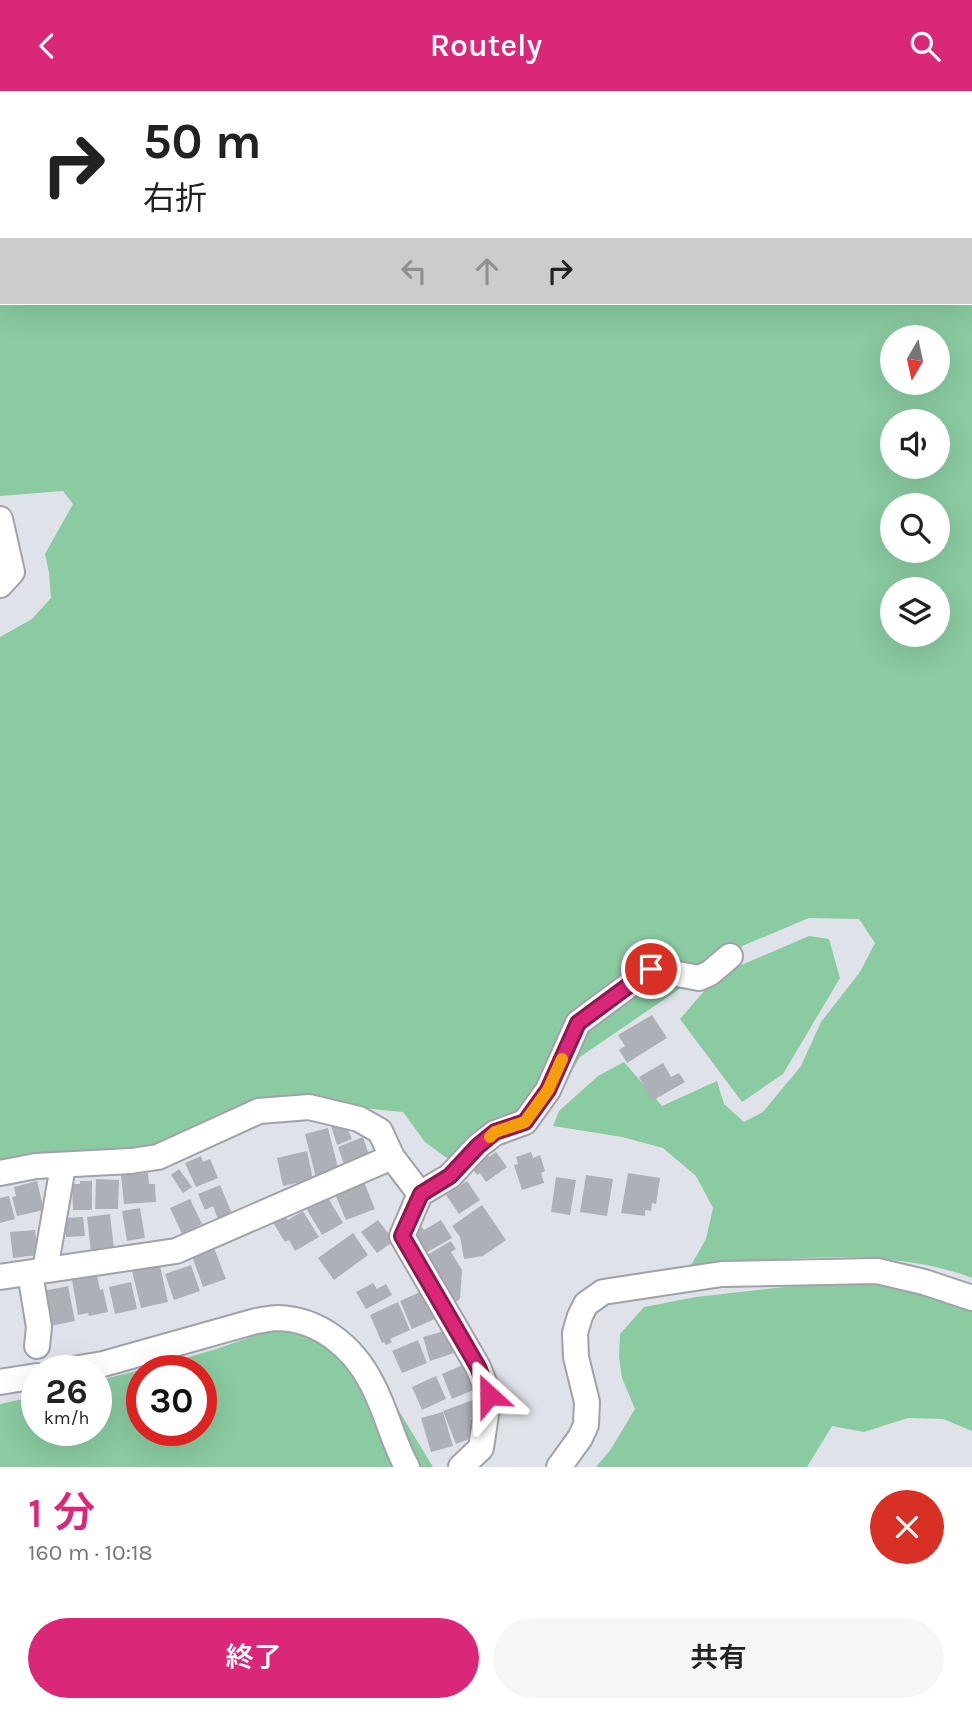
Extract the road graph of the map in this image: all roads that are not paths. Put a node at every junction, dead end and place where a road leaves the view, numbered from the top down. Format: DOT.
graph roads {
  1 [pos="0,519"];
  2 [pos="0,585"];
  3 [pos="730,955"];
  4 [pos="392,1157"];
  5 [pos="63,1165"];
  6 [pos="0,1173"];
  7 [pos="421,1194"];
  8 [pos="38,1272"];
  9 [pos="0,1277"];
  10 [pos="972,1298"];
  11 [pos="37,1346"];
  12 [pos="112,1361"];
  13 [pos="21,1379"];
  14 [pos="0,1382"];
  15 [pos="407,1467"];
  16 [pos="461,1467"];
  17 [pos="559,1467"];
  1 -- 2 [label="street"];
  3 -- 7 [label="street"];
  4 -- 5 [label="street"];
  4 -- 7 [label="street"];
  4 -- 8 [label="street"];
  5 -- 6 [label="street"];
  5 -- 8 [label="street"];
  7 -- 16 [label="street"];
  8 -- 9 [label="street"];
  8 -- 11 [label="street"];
  10 -- 17 [label="street"];
  12 -- 15 [label="street"];
  13 -- 14 [label="street"];
}
